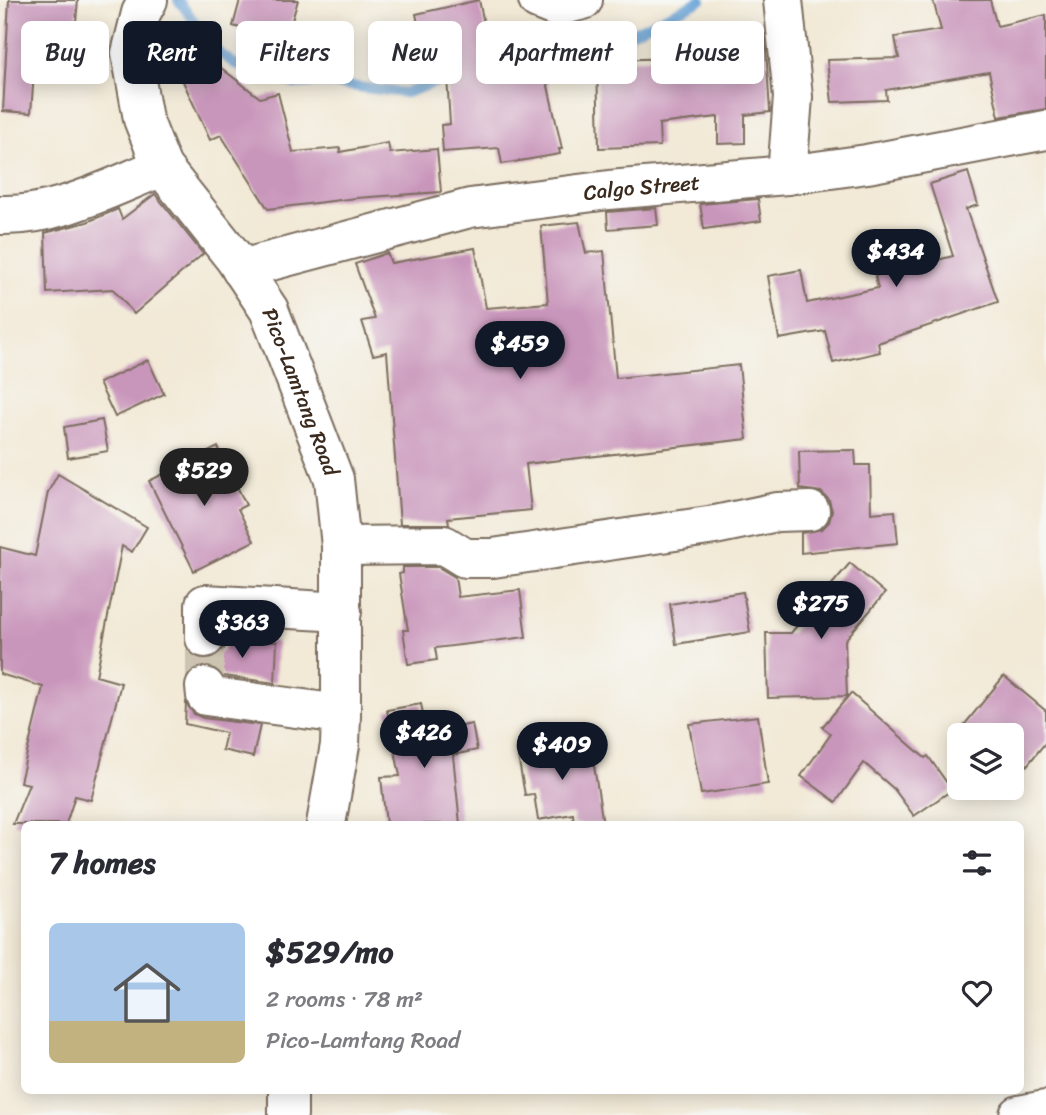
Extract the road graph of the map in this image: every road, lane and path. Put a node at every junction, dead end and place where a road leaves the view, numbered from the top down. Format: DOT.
graph roads {
  1 [pos="538,0"];
  2 [pos="583,0"];
  3 [pos="783,0"];
  4 [pos="144,7"];
  5 [pos="1046,130"];
  6 [pos="162,167"];
  7 [pos="787,175"];
  8 [pos="0,215"];
  9 [pos="241,269"];
  10 [pos="810,511"];
  11 [pos="341,546"];
  12 [pos="342,612"];
  13 [pos="205,638"];
  14 [pos="205,687"];
  15 [pos="341,714"];
  16 [pos="327,821"];
  17 [pos="288,1094"];
  18 [pos="1046,1110"];
  19 [pos="288,1115"];
  20 [pos="1019,1115"];
  1 -- 2 [label="street"];
  3 -- 7 [label="street"];
  4 -- 6 [label="street, Pico-Lamtang Road"];
  5 -- 7 [label="street, Calgo Street"];
  6 -- 8 [label="street"];
  6 -- 9 [label="street, Pico-Lamtang Road"];
  7 -- 9 [label="street, Calgo Street"];
  9 -- 11 [label="street, Pico-Lamtang Road"];
  10 -- 11 [label="street"];
  11 -- 12 [label="street, Pico-Lamtang Road"];
  12 -- 13 [label="street"];
  12 -- 15 [label="street, Pico-Lamtang Road"];
  14 -- 15 [label="street"];
  15 -- 16 [label="street, Pico-Lamtang Road"];
  17 -- 19 [label="street"];
  18 -- 20 [label="street"];
}
